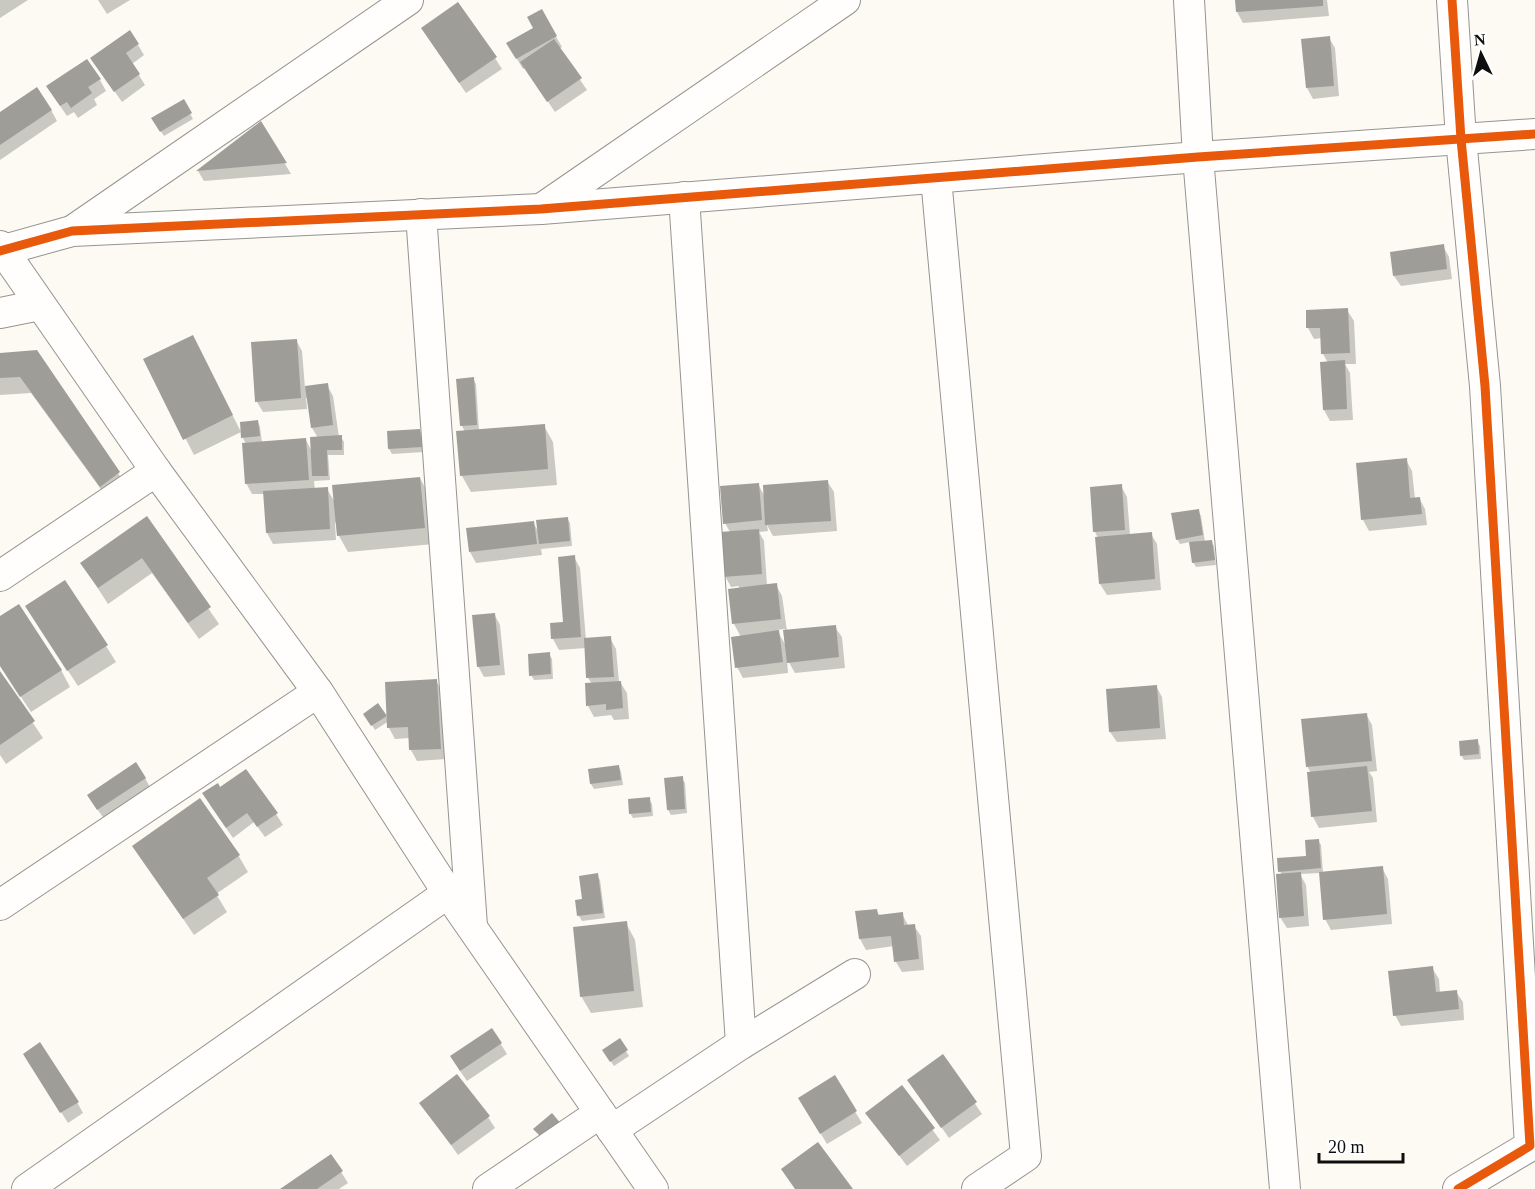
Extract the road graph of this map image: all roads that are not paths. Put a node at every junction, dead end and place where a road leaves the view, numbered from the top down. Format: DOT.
graph roads {
  1 [pos="408,0"];
  2 [pos="845,0"];
  3 [pos="1189,0"];
  4 [pos="1452,0"];
  5 [pos="1535,134"];
  6 [pos="1461,139"];
  7 [pos="1198,157"];
  8 [pos="936,178"];
  9 [pos="684,197"];
  10 [pos="542,208"];
  11 [pos="421,214"];
  12 [pos="72,231"];
  13 [pos="1,249"];
  14 [pos="40,305"];
  15 [pos="0,313"];
  16 [pos="156,471"];
  17 [pos="0,576"];
  18 [pos="318,692"];
  19 [pos="448,893"];
  20 [pos="0,905"];
  21 [pos="472,928"];
  22 [pos="855,974"];
  23 [pos="741,1044"];
  24 [pos="606,1122"];
  25 [pos="27,1189"];
  26 [pos="488,1189"];
  27 [pos="653,1189"];
  28 [pos="977,1189"];
  29 [pos="1285,1189"];
  30 [pos="1458,1189"];
  1 -- 12 [label="street"];
  2 -- 10 [label="street"];
  3 -- 7 [label="street"];
  4 -- 6 [label="street"];
  5 -- 6 [label="street"];
  6 -- 7 [label="street"];
  6 -- 30 [label="street"];
  7 -- 8 [label="street"];
  7 -- 29 [label="street"];
  8 -- 9 [label="street"];
  8 -- 28 [label="street"];
  9 -- 10 [label="street"];
  9 -- 23 [label="street"];
  10 -- 11 [label="street"];
  11 -- 12 [label="street"];
  11 -- 21 [label="street"];
  12 -- 13 [label="street"];
  13 -- 14 [label="street"];
  14 -- 15 [label="street"];
  14 -- 16 [label="street"];
  16 -- 17 [label="street"];
  16 -- 18 [label="street"];
  18 -- 19 [label="street"];
  18 -- 20 [label="street"];
  19 -- 21 [label="street"];
  19 -- 25 [label="street"];
  21 -- 24 [label="street"];
  22 -- 23 [label="street"];
  23 -- 24 [label="street"];
  24 -- 26 [label="street"];
  24 -- 27 [label="street"];
}
